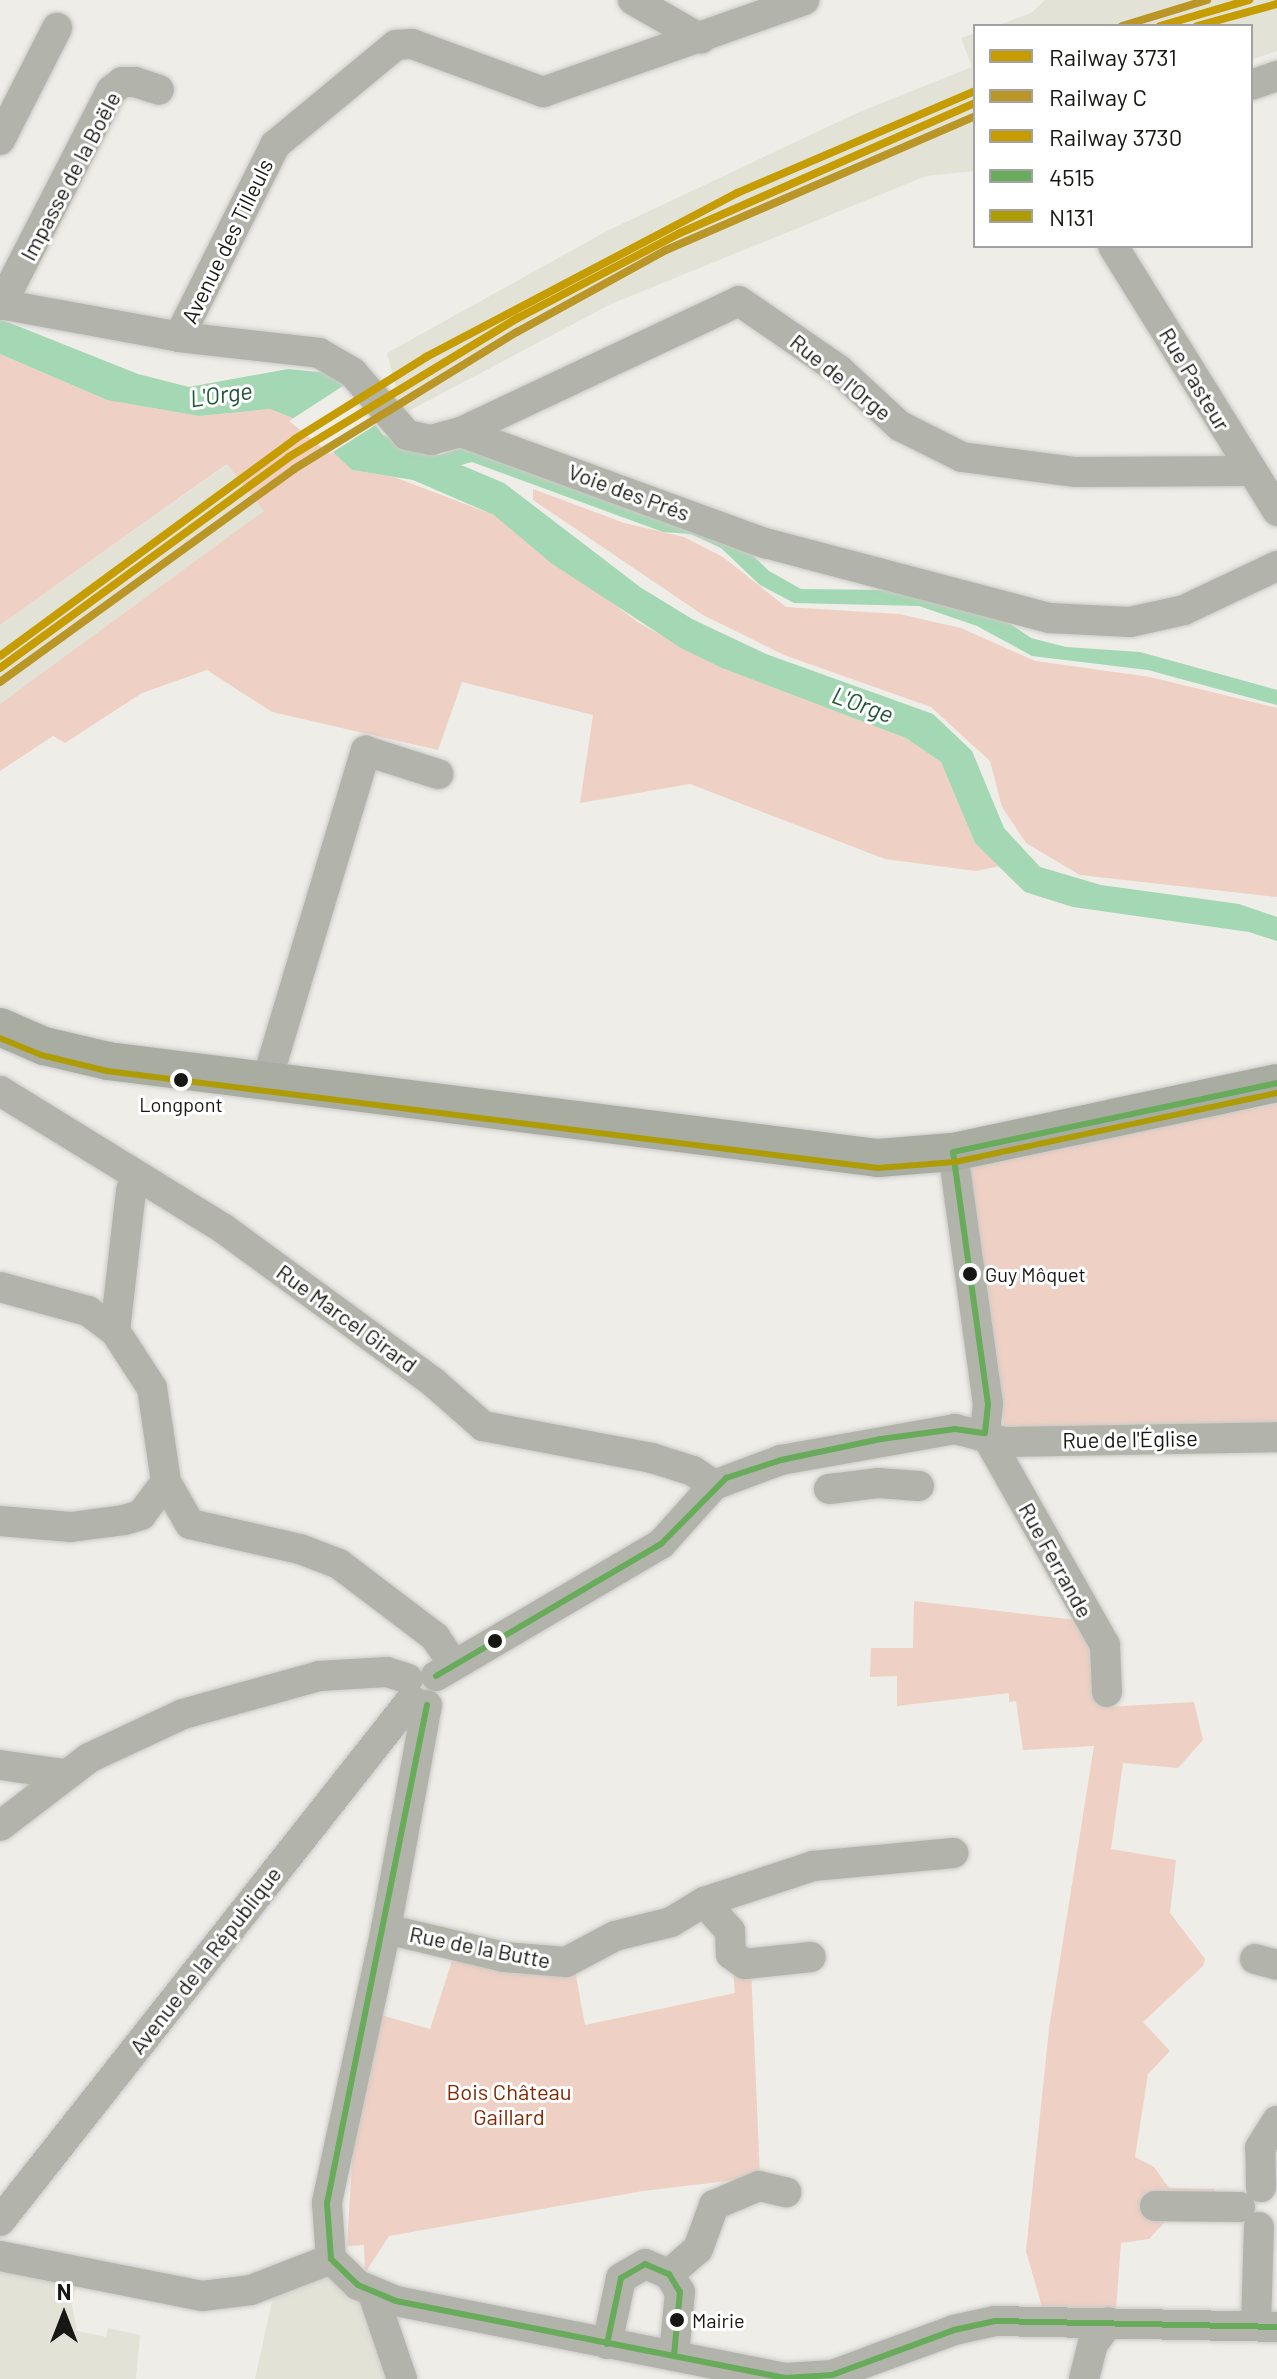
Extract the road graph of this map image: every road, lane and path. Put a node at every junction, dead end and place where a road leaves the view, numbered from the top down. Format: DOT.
graph roads {
  1 [pos="633,0"];
  2 [pos="804,0"];
  3 [pos="57,28"];
  4 [pos="701,39"];
  5 [pos="1277,76"];
  6 [pos="1253,84"];
  7 [pos="159,90"];
  8 [pos="0,140"];
  9 [pos="1114,248"];
  10 [pos="0,304"];
  11 [pos="179,337"];
  12 [pos="461,432"];
  13 [pos="1251,471"];
  14 [pos="1277,511"];
  15 [pos="1277,566"];
  16 [pos="438,774"];
  17 [pos="0,1027"];
  18 [pos="267,1080"];
  19 [pos="1277,1083"];
  20 [pos="0,1091"];
  21 [pos="953,1152"];
  22 [pos="131,1190"];
  23 [pos="0,1287"];
  24 [pos="115,1331"];
  25 [pos="985,1433"];
  26 [pos="1277,1437"];
  27 [pos="870,1441"];
  28 [pos="166,1482"];
  29 [pos="878,1483"];
  30 [pos="714,1485"];
  31 [pos="919,1486"];
  32 [pos="829,1489"];
  33 [pos="141,1515"];
  34 [pos="0,1521"];
  35 [pos="190,1524"];
  36 [pos="427,1683"];
  37 [pos="1107,1692"];
  38 [pos="0,1765"];
  39 [pos="64,1774"];
  40 [pos="0,1826"];
  41 [pos="953,1853"];
  42 [pos="704,1902"];
  43 [pos="386,1929"];
  44 [pos="811,1957"];
  45 [pos="1277,2121"];
  46 [pos="786,2192"];
  47 [pos="1155,2206"];
  48 [pos="1263,2207"];
  49 [pos="0,2221"];
  50 [pos="0,2256"];
  51 [pos="331,2259"];
  52 [pos="669,2274"];
  53 [pos="373,2294"];
  54 [pos="1109,2322"];
  55 [pos="1267,2326"];
  56 [pos="607,2344"];
  57 [pos="674,2356"];
  58 [pos="402,2379"];
  59 [pos="1084,2379"];
  1 -- 4 [label="street"];
  2 -- 4 [label="street"];
  3 -- 8 [label="street"];
  4 -- 11 [label="street, Avenue des Tilleuls"];
  5 -- 6 [label="street"];
  7 -- 10 [label="street, Impasse de la Boële"];
  9 -- 13 [label="street, Rue Pasteur"];
  10 -- 11 [label="street, Voie des Prés"];
  11 -- 12 [label="street, Voie des Prés"];
  12 -- 13 [label="street, Rue de l'Orge"];
  12 -- 15 [label="street, Voie des Prés"];
  13 -- 14 [label="street, Rue Pasteur"];
  16 -- 18 [label="street"];
  17 -- 18 [label="main road"];
  18 -- 21 [label="main road"];
  19 -- 21 [label="main road"];
  20 -- 30 [label="street, Rue Marcel Girard"];
  21 -- 25 [label="street"];
  22 -- 24 [label="street"];
  23 -- 24 [label="street"];
  24 -- 28 [label="street"];
  25 -- 26 [label="street, Rue de l'Église"];
  25 -- 27 [label="street, Rue de l'Église"];
  25 -- 37 [label="street, Rue Ferrande"];
  27 -- 29 [label="street"];
  27 -- 30 [label="street, Rue de l'Église"];
  28 -- 33 [label="street"];
  28 -- 35 [label="street"];
  29 -- 31 [label="street"];
  29 -- 32 [label="street"];
  30 -- 36 [label="street"];
  33 -- 34 [label="street"];
  33 -- 35 [label="street"];
  35 -- 36 [label="street"];
  36 -- 39 [label="street"];
  36 -- 43 [label="street"];
  36 -- 49 [label="street, Avenue de la République"];
  38 -- 39 [label="street"];
  39 -- 40 [label="street"];
  41 -- 42 [label="street, Rue de la Butte"];
  42 -- 43 [label="street, Rue de la Butte"];
  42 -- 44 [label="street"];
  43 -- 51 [label="street"];
  45 -- 48 [label="street"];
  46 -- 52 [label="street"];
  47 -- 48 [label="street"];
  48 -- 55 [label="street"];
  50 -- 51 [label="street"];
  51 -- 53 [label="street"];
  52 -- 56 [label="street"];
  52 -- 57 [label="street"];
  53 -- 56 [label="street"];
  53 -- 58 [label="street"];
  54 -- 55 [label="street"];
  54 -- 57 [label="street"];
  54 -- 59 [label="street"];
  56 -- 57 [label="street"];
}
